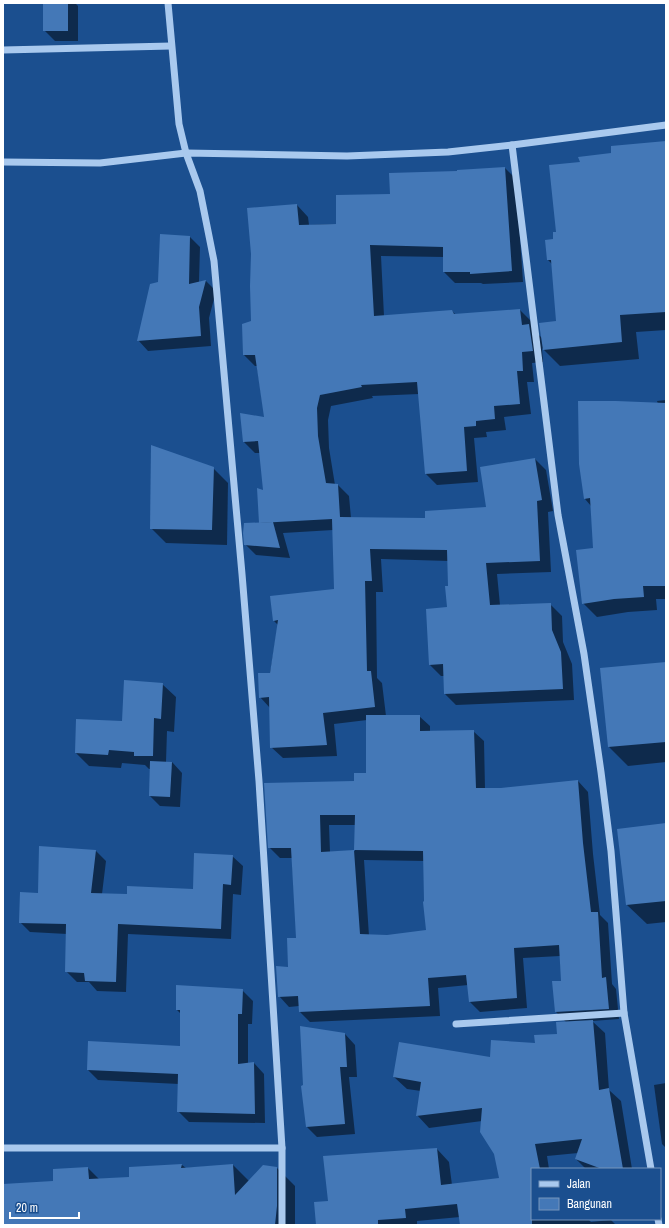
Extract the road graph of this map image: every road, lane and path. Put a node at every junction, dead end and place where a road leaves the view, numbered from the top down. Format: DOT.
graph roads {
  1 [pos="168,3"];
  2 [pos="171,46"];
  3 [pos="3,50"];
  4 [pos="666,125"];
  5 [pos="512,145"];
  6 [pos="186,152"];
  7 [pos="3,162"];
  8 [pos="624,1013"];
  9 [pos="456,1024"];
  10 [pos="3,1148"];
  11 [pos="282,1148"];
  12 [pos="651,1168"];
  13 [pos="282,1225"];
  1 -- 2 [label="street"];
  2 -- 3 [label="street"];
  2 -- 6 [label="street"];
  4 -- 5 [label="street"];
  5 -- 6 [label="street"];
  5 -- 8 [label="street"];
  6 -- 7 [label="street"];
  6 -- 11 [label="street"];
  8 -- 9 [label="street"];
  8 -- 12 [label="street"];
  10 -- 11 [label="street"];
  11 -- 13 [label="street"];
}
